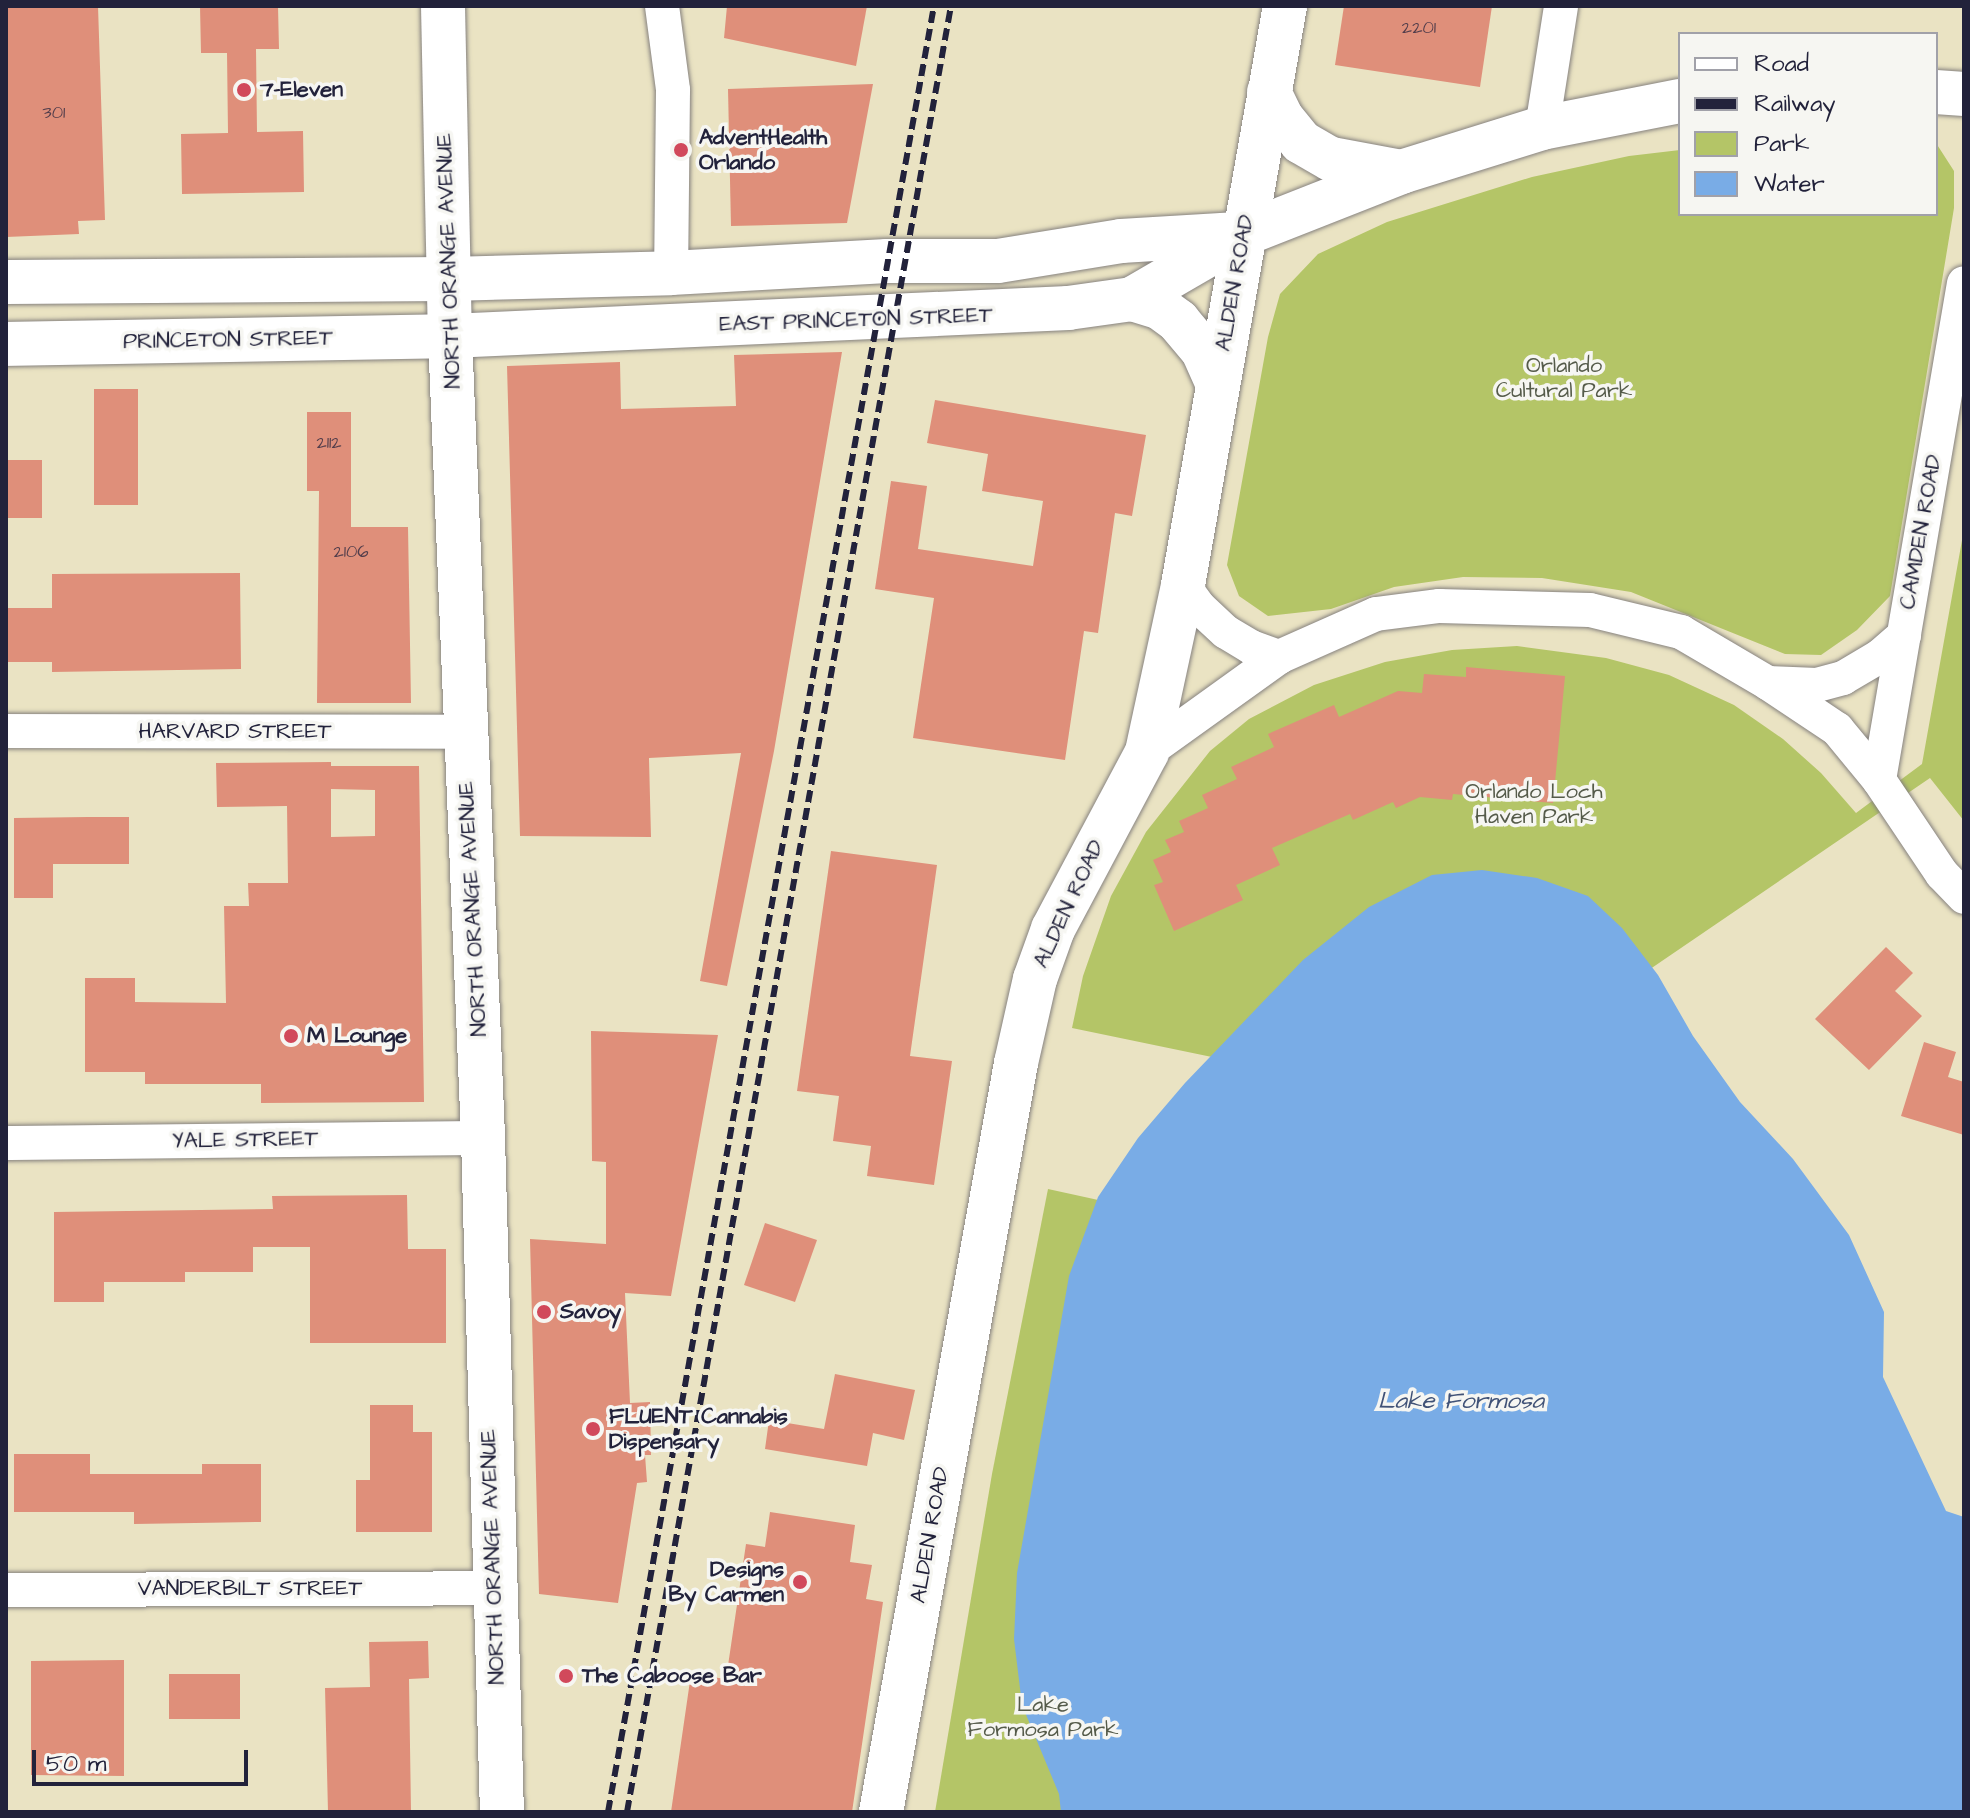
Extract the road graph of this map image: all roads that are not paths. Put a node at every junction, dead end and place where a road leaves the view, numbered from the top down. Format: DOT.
graph roads {
  1 [pos="443,6"];
  2 [pos="662,6"];
  3 [pos="1285,6"];
  4 [pos="1561,6"];
  5 [pos="1269,92"];
  6 [pos="1938,92"];
  7 [pos="1964,94"];
  8 [pos="1678,101"];
  9 [pos="1542,128"];
  10 [pos="1401,172"];
  11 [pos="1244,234"];
  12 [pos="671,273"];
  13 [pos="449,279"];
  14 [pos="55,281"];
  15 [pos="6,282"];
  16 [pos="1964,283"];
  17 [pos="6,295"];
  18 [pos="1132,299"];
  19 [pos="450,336"];
  20 [pos="6,344"];
  21 [pos="1218,385"];
  22 [pos="1183,585"];
  23 [pos="1904,635"];
  24 [pos="1279,657"];
  25 [pos="1768,683"];
  26 [pos="6,731"];
  27 [pos="465,732"];
  28 [pos="1147,752"];
  29 [pos="1879,780"];
  30 [pos="1964,897"];
  31 [pos="483,1138"];
  32 [pos="6,1143"];
  33 [pos="493,1588"];
  34 [pos="6,1590"];
  35 [pos="502,1812"];
  36 [pos="881,1812"];
  1 -- 13 [label="main road, NORTH ORANGE AVENUE"];
  2 -- 12 [label="street"];
  3 -- 5 [label="main road, ALDEN ROAD"];
  4 -- 9 [label="street"];
  5 -- 10 [label="main road"];
  5 -- 11 [label="main road, ALDEN ROAD"];
  6 -- 7 [label="main road"];
  8 -- 9 [label="main road, EAST PRINCETON STREET"];
  9 -- 10 [label="main road, EAST PRINCETON STREET"];
  10 -- 11 [label="main road, EAST PRINCETON STREET"];
  11 -- 12 [label="main road, EAST PRINCETON STREET"];
  11 -- 18 [label="main road, EAST PRINCETON STREET"];
  11 -- 21 [label="main road, ALDEN ROAD"];
  12 -- 13 [label="main road, EAST PRINCETON STREET"];
  13 -- 14 [label="main road"];
  13 -- 19 [label="main road, NORTH ORANGE AVENUE"];
  14 -- 15 [label="main road"];
  14 -- 17 [label="main road"];
  16 -- 23 [label="street, CAMDEN ROAD"];
  18 -- 19 [label="main road, EAST PRINCETON STREET"];
  18 -- 21 [label="main road"];
  19 -- 20 [label="main road, PRINCETON STREET"];
  19 -- 27 [label="main road, NORTH ORANGE AVENUE"];
  21 -- 22 [label="main road, ALDEN ROAD"];
  22 -- 24 [label="street"];
  22 -- 28 [label="main road, ALDEN ROAD"];
  23 -- 25 [label="street"];
  23 -- 29 [label="street, CAMDEN ROAD"];
  24 -- 25 [label="street"];
  24 -- 28 [label="street"];
  25 -- 29 [label="street"];
  26 -- 27 [label="street, HARVARD STREET"];
  27 -- 31 [label="main road, NORTH ORANGE AVENUE"];
  28 -- 36 [label="main road, ALDEN ROAD"];
  29 -- 30 [label="street"];
  31 -- 32 [label="street, YALE STREET"];
  31 -- 33 [label="main road, NORTH ORANGE AVENUE"];
  33 -- 34 [label="street, VANDERBILT STREET"];
  33 -- 35 [label="main road, NORTH ORANGE AVENUE"];
}
